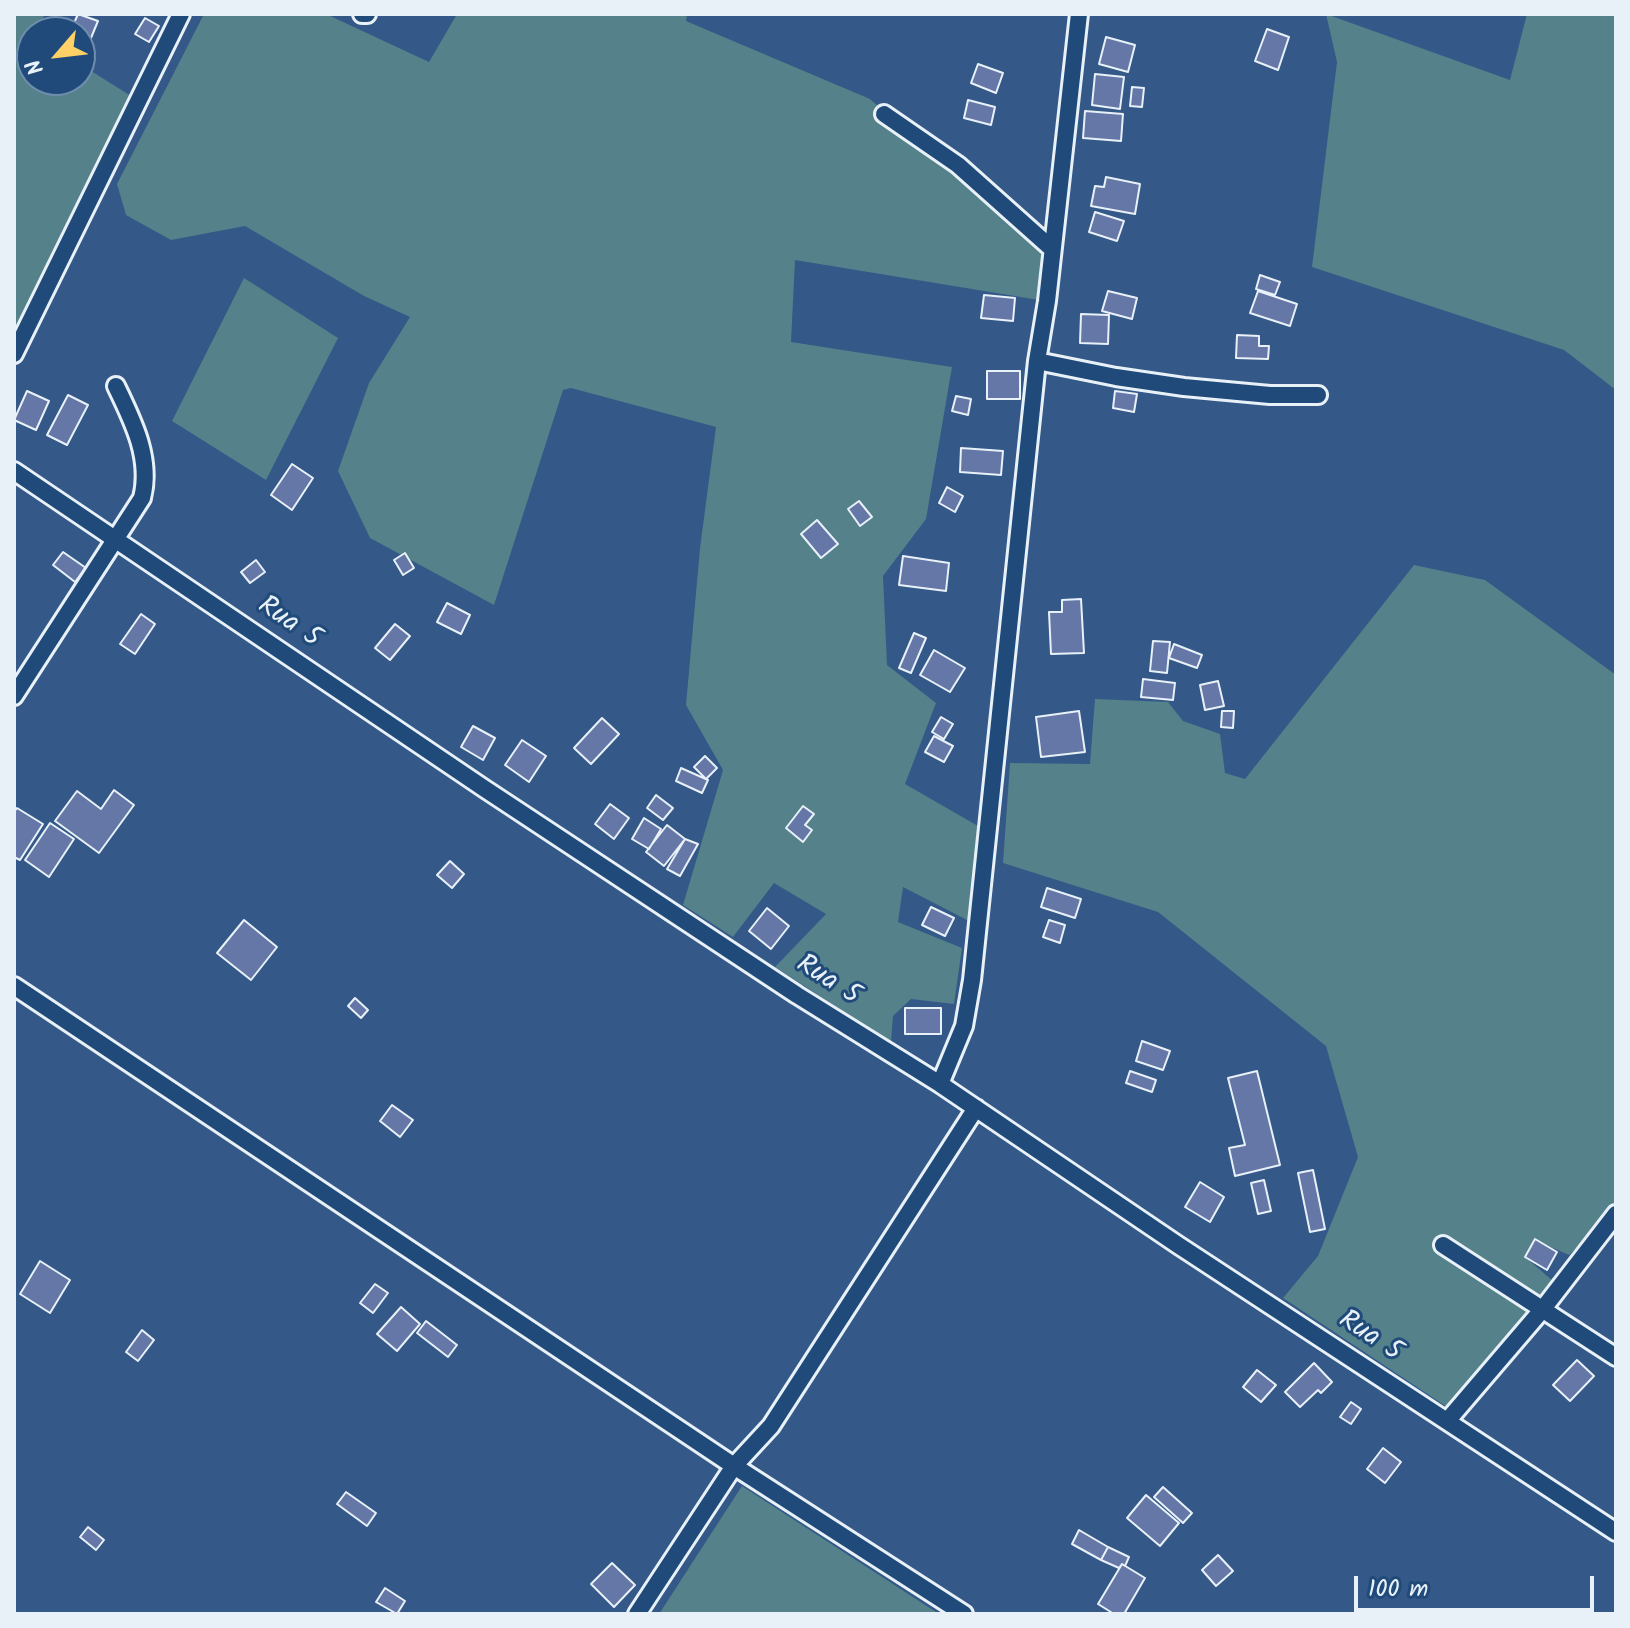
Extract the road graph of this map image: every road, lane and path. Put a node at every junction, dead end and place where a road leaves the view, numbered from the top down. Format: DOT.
graph roads {
  1 [pos="181,14"];
  2 [pos="1079,14"];
  3 [pos="884,114"];
  4 [pos="1051,248"];
  5 [pos="14,354"];
  6 [pos="1037,361"];
  7 [pos="116,386"];
  8 [pos="1318,395"];
  9 [pos="14,471"];
  10 [pos="117,539"];
  11 [pos="14,696"];
  12 [pos="14,986"];
  13 [pos="940,1084"];
  14 [pos="976,1108"];
  15 [pos="1616,1214"];
  16 [pos="1443,1245"];
  17 [pos="1542,1310"];
  18 [pos="1616,1357"];
  19 [pos="1448,1420"];
  20 [pos="734,1466"];
  21 [pos="1616,1532"];
  22 [pos="637,1614"];
  23 [pos="964,1614"];
  1 -- 5 [label="street"];
  2 -- 4 [label="street"];
  3 -- 4 [label="street"];
  4 -- 6 [label="street"];
  6 -- 8 [label="street"];
  6 -- 13 [label="street"];
  7 -- 10 [label="street"];
  9 -- 10 [label="street, Rua 5"];
  10 -- 11 [label="street"];
  10 -- 13 [label="street, Rua 5"];
  12 -- 20 [label="street"];
  13 -- 14 [label="street, Rua 5"];
  14 -- 19 [label="street, Rua 5"];
  14 -- 20 [label="street"];
  15 -- 17 [label="street"];
  16 -- 17 [label="street"];
  17 -- 18 [label="street"];
  17 -- 19 [label="street"];
  19 -- 21 [label="street, Rua 5"];
  20 -- 22 [label="street"];
  20 -- 23 [label="street"];
}
